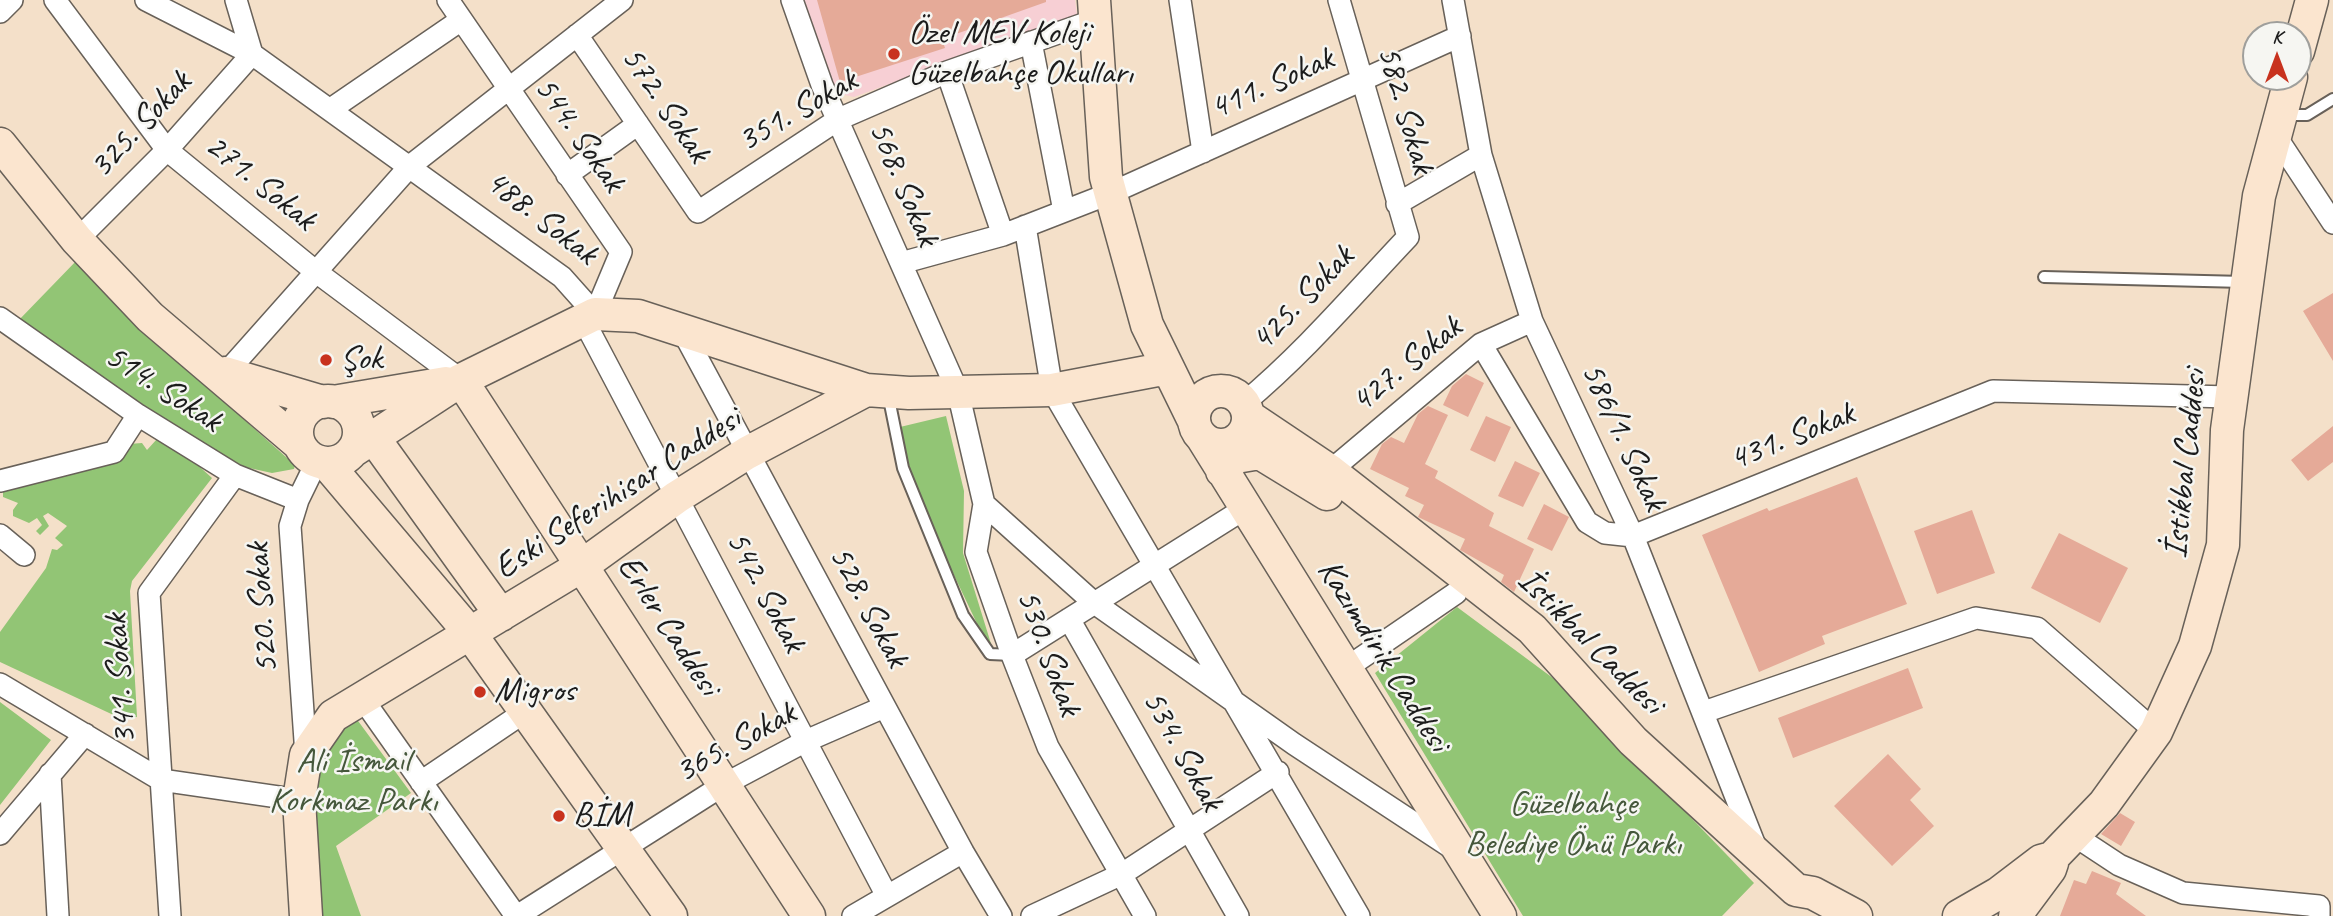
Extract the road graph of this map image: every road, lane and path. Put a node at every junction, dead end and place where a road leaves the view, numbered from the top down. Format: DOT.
graph roads {
  1 [pos="12,0"];
  2 [pos="55,0"];
  3 [pos="146,0"];
  4 [pos="236,0"];
  5 [pos="448,0"];
  6 [pos="622,0"];
  7 [pos="792,0"];
  8 [pos="1180,0"];
  9 [pos="1339,0"];
  10 [pos="1453,0"];
  11 [pos="2312,0"];
  12 [pos="1095,10"];
  13 [pos="0,12"];
  14 [pos="461,20"];
  15 [pos="2306,21"];
  16 [pos="576,35"];
  17 [pos="1460,36"];
  18 [pos="1031,42"];
  19 [pos="252,54"];
  20 [pos="947,72"];
  21 [pos="1362,81"];
  22 [pos="506,88"];
  23 [pos="2287,91"];
  24 [pos="2333,99"];
  25 [pos="331,109"];
  26 [pos="839,119"];
  27 [pos="638,124"];
  28 [pos="2278,125"];
  29 [pos="0,144"];
  30 [pos="167,150"];
  31 [pos="1203,152"];
  32 [pos="1481,155"];
  33 [pos="410,166"];
  34 [pos="567,175"];
  35 [pos="1111,193"];
  36 [pos="1397,204"];
  37 [pos="1064,211"];
  38 [pos="698,212"];
  39 [pos="2333,223"];
  40 [pos="1025,226"];
  41 [pos="1003,235"];
  42 [pos="1408,237"];
  43 [pos="77,240"];
  44 [pos="901,263"];
  45 [pos="315,271"];
  46 [pos="2044,277"];
  47 [pos="2246,282"];
  48 [pos="589,316"];
  49 [pos="0,318"];
  50 [pos="1532,321"];
  51 [pos="681,328"];
  52 [pos="1481,344"];
  53 [pos="1168,368"];
  54 [pos="220,371"];
  55 [pos="461,380"];
  56 [pos="1052,390"];
  57 [pos="877,391"];
  58 [pos="958,392"];
  59 [pos="2230,397"];
  60 [pos="328,402"];
  61 [pos="138,415"];
  62 [pos="1242,421"];
  63 [pos="1198,429"];
  64 [pos="334,451"];
  65 [pos="747,453"];
  66 [pos="1222,471"];
  67 [pos="1330,471"];
  68 [pos="235,475"];
  69 [pos="0,481"];
  70 [pos="677,497"];
  71 [pos="298,500"];
  72 [pos="984,504"];
  73 [pos="1244,509"];
  74 [pos="0,535"];
  75 [pos="1633,536"];
  76 [pos="24,555"];
  77 [pos="1156,563"];
  78 [pos="583,565"];
  79 [pos="1456,593"];
  80 [pos="1093,602"];
  81 [pos="501,615"];
  82 [pos="1069,619"];
  83 [pos="469,632"];
  84 [pos="1012,655"];
  85 [pos="1345,669"];
  86 [pos="0,684"];
  87 [pos="362,698"];
  88 [pos="1233,702"];
  89 [pos="884,707"];
  90 [pos="526,711"];
  91 [pos="1704,712"];
  92 [pos="2156,732"];
  93 [pos="85,734"];
  94 [pos="806,741"];
  95 [pos="1633,741"];
  96 [pos="306,755"];
  97 [pos="1278,772"];
  98 [pos="50,774"];
  99 [pos="160,780"];
  100 [pos="421,782"];
  101 [pos="725,784"];
  102 [pos="299,800"];
  103 [pos="1188,831"];
  104 [pos="0,834"];
  105 [pos="2075,836"];
  106 [pos="625,847"];
  107 [pos="963,852"];
  108 [pos="1464,855"];
  109 [pos="1759,856"];
  110 [pos="2052,858"];
  111 [pos="1122,874"];
  112 [pos="887,896"];
  113 [pos="1803,903"];
  114 [pos="58,916"];
  115 [pos="170,916"];
  116 [pos="306,916"];
  117 [pos="517,916"];
  118 [pos="671,916"];
  119 [pos="809,916"];
  120 [pos="853,916"];
  121 [pos="1001,916"];
  122 [pos="1032,916"];
  123 [pos="1144,916"];
  124 [pos="1238,916"];
  125 [pos="1359,916"];
  126 [pos="1500,916"];
  127 [pos="1856,916"];
  128 [pos="1959,916"];
  129 [pos="2015,916"];
  130 [pos="2319,916"];
  1 -- 13 [label="street"];
  2 -- 30 [label="street, 271. Sokak"];
  3 -- 19 [label="street, 488. Sokak"];
  4 -- 19 [label="street"];
  5 -- 14 [label="street, 544. Sokak"];
  6 -- 16 [label="street"];
  7 -- 26 [label="street, 568. Sokak"];
  8 -- 31 [label="street"];
  9 -- 21 [label="street, 582. Sokak"];
  10 -- 17 [label="street, 586/1. Sokak"];
  11 -- 15 [label="main road"];
  12 -- 18 [label="street, 351. Sokak"];
  12 -- 35 [label="main road, Kazımdirik Caddesi"];
  14 -- 22 [label="street, 544. Sokak"];
  14 -- 25 [label="street"];
  16 -- 22 [label="street"];
  16 -- 27 [label="street, 572. Sokak"];
  17 -- 21 [label="street, 411. Sokak"];
  17 -- 32 [label="street, 586/1. Sokak"];
  18 -- 20 [label="street, 351. Sokak"];
  18 -- 37 [label="street"];
  19 -- 25 [label="street, 488. Sokak"];
  19 -- 30 [label="street, 325. Sokak"];
  20 -- 26 [label="street, 351. Sokak"];
  20 -- 41 [label="street"];
  21 -- 31 [label="street, 411. Sokak"];
  21 -- 36 [label="street, 582. Sokak"];
  22 -- 33 [label="street"];
  22 -- 34 [label="street, 544. Sokak"];
  23 -- 28 [label="main road, İstikbal Caddesi"];
  24 -- 28 [label="lane"];
  25 -- 33 [label="street, 488. Sokak"];
  26 -- 38 [label="street, 351. Sokak"];
  26 -- 44 [label="street, 568. Sokak"];
  27 -- 34 [label="street"];
  27 -- 38 [label="street, 572. Sokak"];
  28 -- 39 [label="street"];
  28 -- 47 [label="main road, İstikbal Caddesi"];
  29 -- 43 [label="main road"];
  30 -- 43 [label="street, 325. Sokak"];
  30 -- 45 [label="street, 271. Sokak"];
  31 -- 35 [label="street, 411. Sokak"];
  32 -- 36 [label="street"];
  32 -- 50 [label="street, 586/1. Sokak"];
  33 -- 45 [label="street"];
  33 -- 48 [label="street, 488. Sokak"];
  34 -- 48 [label="street, 544. Sokak"];
  35 -- 37 [label="street, 411. Sokak"];
  35 -- 53 [label="main road, Kazımdirik Caddesi"];
  36 -- 42 [label="street, 582. Sokak"];
  37 -- 40 [label="street, 411. Sokak"];
  40 -- 41 [label="street, 411. Sokak"];
  40 -- 56 [label="street"];
  41 -- 44 [label="street, 411. Sokak"];
  42 -- 62 [label="street, 425. Sokak"];
  43 -- 54 [label="main road"];
  44 -- 58 [label="street, 568. Sokak"];
  45 -- 54 [label="street"];
  45 -- 55 [label="street, 271. Sokak"];
  46 -- 47 [label="lane"];
  47 -- 59 [label="main road, İstikbal Caddesi"];
  48 -- 51 [label="main road, 488. Sokak"];
  48 -- 55 [label="main road"];
  48 -- 70 [label="street, 542. Sokak"];
  49 -- 61 [label="street, 514. Sokak"];
  50 -- 52 [label="street, 427. Sokak"];
  50 -- 75 [label="street, 586/1. Sokak"];
  51 -- 57 [label="main road, 488. Sokak"];
  51 -- 65 [label="street, 528. Sokak"];
  52 -- 67 [label="street, 427. Sokak"];
  52 -- 75 [label="street"];
  53 -- 56 [label="main road, Eski Seferihisar Caddesi"];
  53 -- 62 [label="main road"];
  53 -- 63 [label="main road, Kazımdirik Caddesi"];
  54 -- 60 [label="main road"];
  54 -- 64 [label="main road"];
  55 -- 60 [label="main road"];
  55 -- 64 [label="main road"];
  55 -- 78 [label="main road, Erler Caddesi"];
  56 -- 58 [label="main road, Eski Seferihisar Caddesi"];
  56 -- 77 [label="street"];
  57 -- 58 [label="main road, Eski Seferihisar Caddesi"];
  57 -- 65 [label="main road, Eski Seferihisar Caddesi"];
  57 -- 84 [label="lane"];
  58 -- 72 [label="street, 530. Sokak"];
  59 -- 75 [label="street, 431. Sokak"];
  59 -- 92 [label="main road, İstikbal Caddesi"];
  60 -- 64 [label="main road"];
  60 -- 64 [label="main road"];
  61 -- 68 [label="street, 514. Sokak"];
  61 -- 69 [label="street"];
  62 -- 63 [label="main road"];
  62 -- 63 [label="main road"];
  62 -- 66 [label="main road"];
  62 -- 67 [label="main road, İstikbal Caddesi"];
  62 -- 79 [label="main road"];
  63 -- 66 [label="main road, Kazımdirik Caddesi"];
  64 -- 71 [label="street, 520. Sokak"];
  64 -- 81 [label="main road"];
  64 -- 83 [label="main road"];
  65 -- 70 [label="main road, Eski Seferihisar Caddesi"];
  65 -- 89 [label="street, 528. Sokak"];
  66 -- 73 [label="main road, Kazımdirik Caddesi"];
  67 -- 95 [label="main road, İstikbal Caddesi"];
  68 -- 71 [label="street, 514. Sokak"];
  68 -- 99 [label="street, 341. Sokak"];
  70 -- 78 [label="main road, Eski Seferihisar Caddesi"];
  70 -- 94 [label="street, 542. Sokak"];
  71 -- 96 [label="street, 520. Sokak"];
  72 -- 80 [label="street"];
  72 -- 84 [label="street, 530. Sokak"];
  73 -- 77 [label="street"];
  73 -- 85 [label="main road, Kazımdirik Caddesi"];
  74 -- 76 [label="street"];
  75 -- 91 [label="street, 586/1. Sokak"];
  77 -- 80 [label="street"];
  77 -- 88 [label="street"];
  78 -- 81 [label="main road, Eski Seferihisar Caddesi"];
  78 -- 101 [label="main road, Erler Caddesi"];
  79 -- 85 [label="street"];
  79 -- 95 [label="main road"];
  80 -- 82 [label="street"];
  80 -- 88 [label="street"];
  81 -- 83 [label="main road, Eski Seferihisar Caddesi"];
  82 -- 84 [label="street"];
  82 -- 103 [label="street, 534. Sokak"];
  83 -- 87 [label="main road, Eski Seferihisar Caddesi"];
  83 -- 90 [label="main road"];
  84 -- 111 [label="street, 530. Sokak"];
  85 -- 108 [label="main road, Kazımdirik Caddesi"];
  86 -- 93 [label="street"];
  87 -- 96 [label="main road, Eski Seferihisar Caddesi"];
  87 -- 100 [label="street"];
  88 -- 97 [label="street"];
  88 -- 108 [label="street"];
  89 -- 94 [label="street, 365. Sokak"];
  89 -- 107 [label="street, 528. Sokak"];
  90 -- 100 [label="street"];
  90 -- 106 [label="main road"];
  91 -- 92 [label="street"];
  91 -- 109 [label="street, 586/1. Sokak"];
  92 -- 105 [label="main road, İstikbal Caddesi"];
  93 -- 98 [label="street"];
  93 -- 99 [label="street"];
  94 -- 101 [label="street, 365. Sokak"];
  94 -- 112 [label="street, 542. Sokak"];
  95 -- 109 [label="main road, İstikbal Caddesi"];
  96 -- 102 [label="main road, Eski Seferihisar Caddesi"];
  97 -- 103 [label="street"];
  97 -- 125 [label="street"];
  98 -- 104 [label="street"];
  98 -- 114 [label="street"];
  99 -- 102 [label="street"];
  99 -- 115 [label="street, 341. Sokak"];
  100 -- 117 [label="street"];
  101 -- 106 [label="street, 365. Sokak"];
  101 -- 119 [label="main road, Erler Caddesi"];
  102 -- 116 [label="main road, Eski Seferihisar Caddesi"];
  103 -- 111 [label="street"];
  103 -- 124 [label="street, 534. Sokak"];
  105 -- 110 [label="main road, İstikbal Caddesi"];
  105 -- 130 [label="street"];
  106 -- 117 [label="street, 365. Sokak"];
  106 -- 118 [label="main road"];
  107 -- 112 [label="street"];
  107 -- 121 [label="street, 528. Sokak"];
  108 -- 126 [label="main road, Kazımdirik Caddesi"];
  109 -- 113 [label="main road, İstikbal Caddesi"];
  110 -- 128 [label="main road, İstikbal Caddesi"];
  110 -- 129 [label="main road, İstikbal Caddesi"];
  111 -- 122 [label="street"];
  111 -- 123 [label="street, 530. Sokak"];
  112 -- 120 [label="street"];
  113 -- 127 [label="main road, İstikbal Caddesi"];
}
